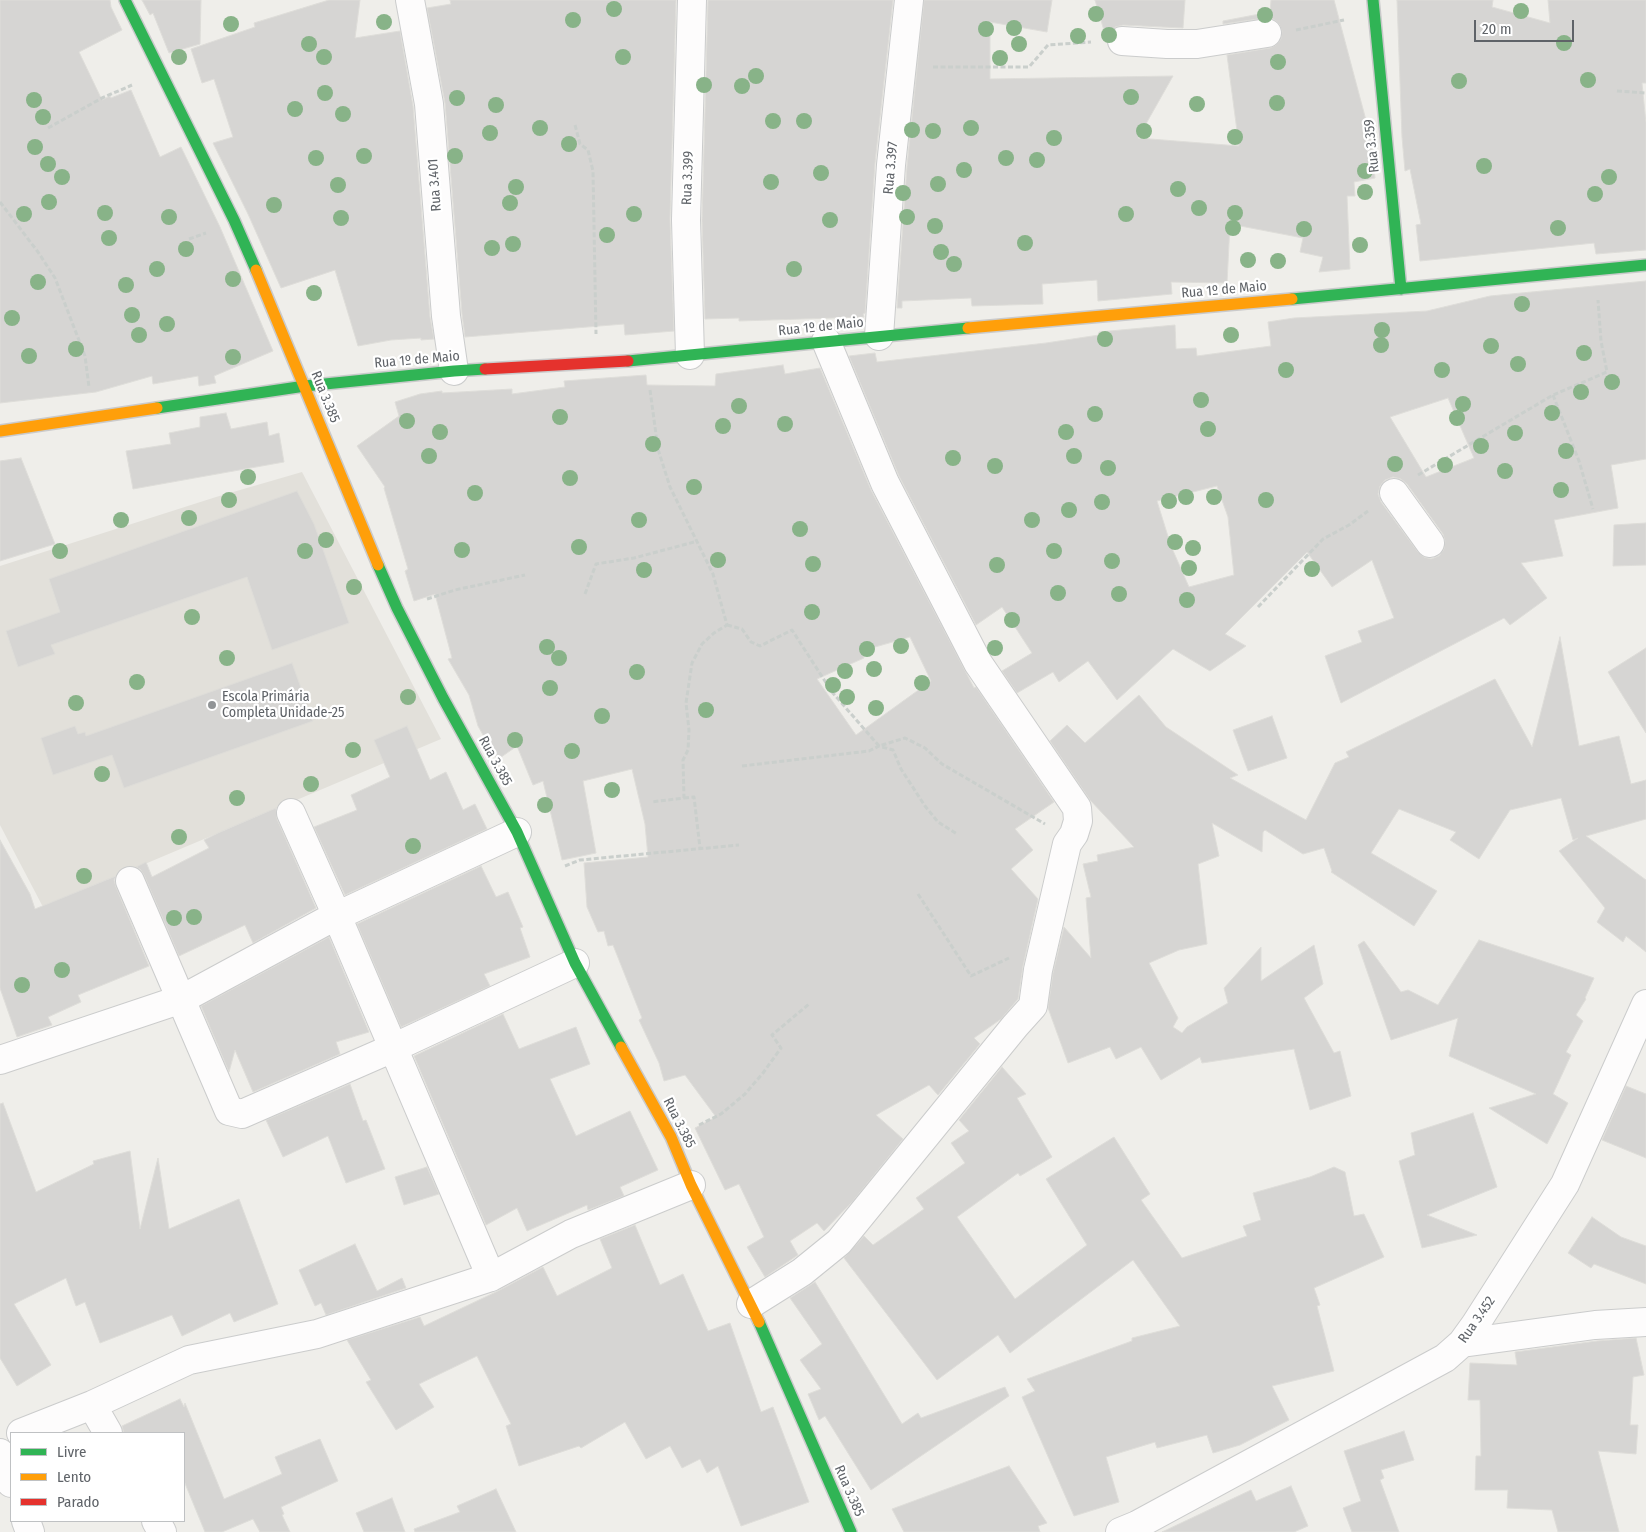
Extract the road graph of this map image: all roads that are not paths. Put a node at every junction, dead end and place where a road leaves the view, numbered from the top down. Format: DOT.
graph roads {
  1 [pos="125,0"];
  2 [pos="410,0"];
  3 [pos="692,0"];
  4 [pos="910,0"];
  5 [pos="1374,0"];
  6 [pos="1267,33"];
  7 [pos="1122,41"];
  8 [pos="1646,264"];
  9 [pos="1402,289"];
  10 [pos="879,336"];
  11 [pos="826,341"];
  12 [pos="690,355"];
  13 [pos="454,371"];
  14 [pos="304,386"];
  15 [pos="0,431"];
  16 [pos="1394,493"];
  17 [pos="1430,543"];
  18 [pos="291,813"];
  19 [pos="517,832"];
  20 [pos="130,882"];
  21 [pos="337,916"];
  22 [pos="575,963"];
  23 [pos="182,999"];
  24 [pos="1646,1004"];
  25 [pos="393,1048"];
  26 [pos="0,1060"];
  27 [pos="691,1185"];
  28 [pos="491,1277"];
  29 [pos="751,1304"];
  30 [pos="1646,1322"];
  31 [pos="1462,1343"];
  32 [pos="92,1406"];
  33 [pos="24,1432"];
  34 [pos="107,1432"];
  35 [pos="0,1453"];
  36 [pos="10,1480"];
  37 [pos="851,1532"];
  38 [pos="1120,1532"];
  1 -- 14 [label="street, Rua 3.385"];
  2 -- 13 [label="street, Rua 3.401"];
  3 -- 12 [label="street, Rua 3.399"];
  4 -- 10 [label="street, Rua 3.397"];
  5 -- 9 [label="street, Rua 3.359"];
  6 -- 7 [label="street"];
  8 -- 9 [label="street, Rua 1º de Maio"];
  9 -- 10 [label="street, Rua 1º de Maio"];
  10 -- 11 [label="street, Rua 1º de Maio"];
  11 -- 12 [label="street, Rua 1º de Maio"];
  11 -- 29 [label="street"];
  12 -- 13 [label="street, Rua 1º de Maio"];
  13 -- 14 [label="street, Rua 1º de Maio"];
  14 -- 15 [label="street, Rua 1º de Maio"];
  14 -- 19 [label="street, Rua 3.385"];
  16 -- 17 [label="street"];
  18 -- 21 [label="street"];
  19 -- 21 [label="street"];
  19 -- 22 [label="street, Rua 3.385"];
  20 -- 23 [label="street"];
  21 -- 23 [label="street"];
  21 -- 25 [label="street"];
  22 -- 25 [label="street"];
  22 -- 27 [label="street, Rua 3.385"];
  23 -- 25 [label="street"];
  23 -- 26 [label="street"];
  24 -- 31 [label="street, Rua 3.452"];
  25 -- 28 [label="street"];
  27 -- 28 [label="street"];
  27 -- 29 [label="street, Rua 3.385"];
  28 -- 32 [label="street"];
  29 -- 37 [label="street, Rua 3.385"];
  30 -- 31 [label="street"];
  31 -- 38 [label="street, Rua 3.452"];
  32 -- 33 [label="street"];
  32 -- 34 [label="street"];
  35 -- 36 [label="street"];
}
